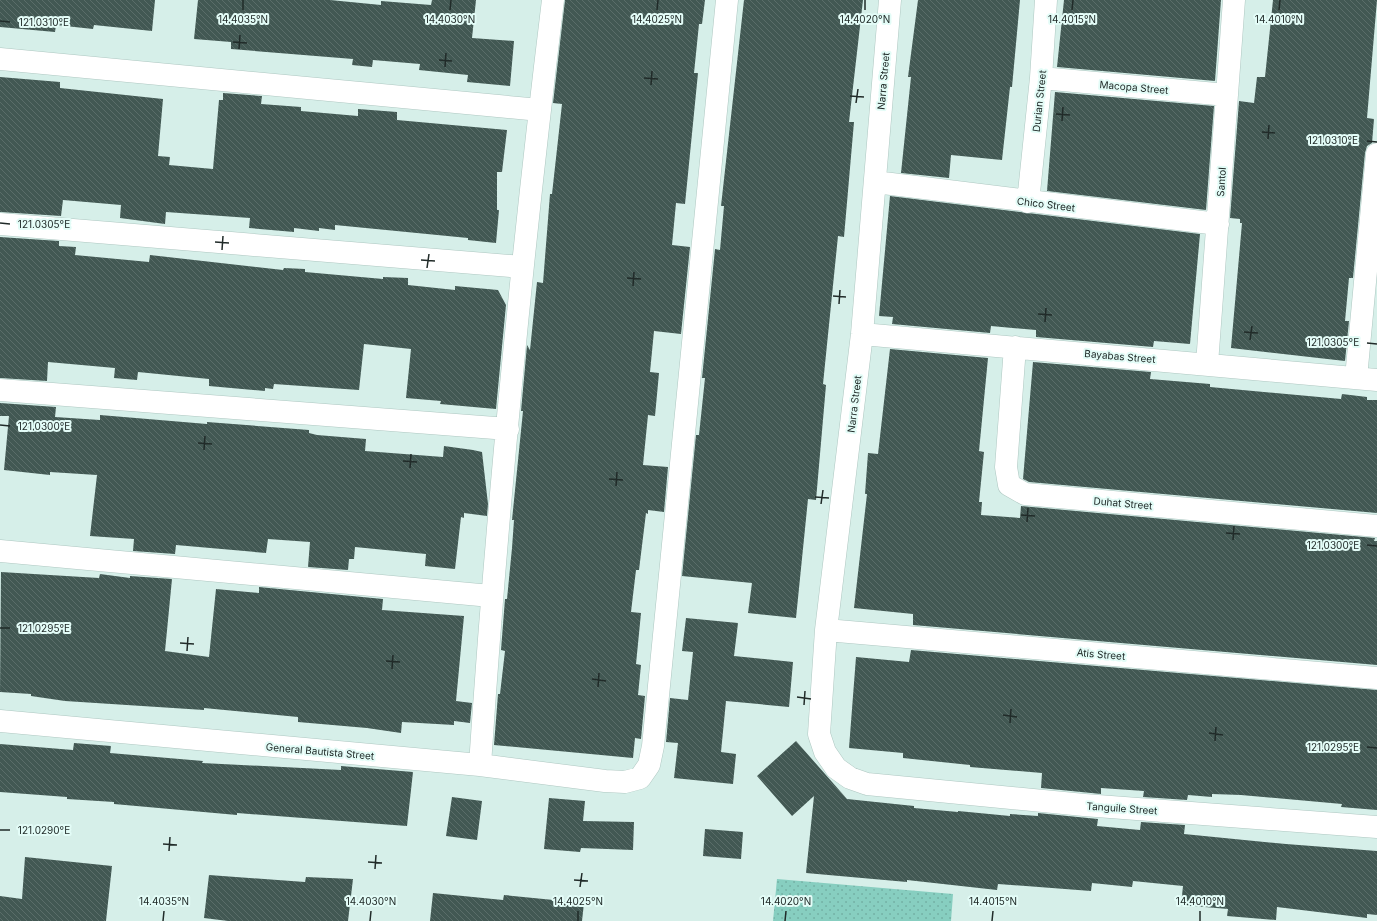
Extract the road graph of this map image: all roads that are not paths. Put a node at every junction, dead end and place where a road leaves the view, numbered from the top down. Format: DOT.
graph roads {
  1 [pos="553,0"];
  2 [pos="727,0"];
  3 [pos="890,0"];
  4 [pos="1046,0"];
  5 [pos="1234,0"];
  6 [pos="0,59"];
  7 [pos="1042,78"];
  8 [pos="1227,96"];
  9 [pos="540,110"];
  10 [pos="1377,154"];
  11 [pos="875,182"];
  12 [pos="1028,202"];
  13 [pos="0,224"];
  14 [pos="1218,224"];
  15 [pos="522,267"];
  16 [pos="862,334"];
  17 [pos="1015,347"];
  18 [pos="1207,364"];
  19 [pos="1367,379"];
  20 [pos="0,390"];
  21 [pos="508,429"];
  22 [pos="1377,526"];
  23 [pos="0,551"];
  24 [pos="491,596"];
  25 [pos="826,630"];
  26 [pos="1377,678"];
  27 [pos="0,721"];
  28 [pos="480,765"];
  29 [pos="866,784"];
  30 [pos="1377,827"];
  1 -- 9 [label="street"];
  2 -- 28 [label="street, General Bautista Street"];
  3 -- 11 [label="street, Narra Street"];
  4 -- 7 [label="street, Durian Street"];
  5 -- 8 [label="street, Santol"];
  6 -- 9 [label="street"];
  7 -- 8 [label="street, Macopa Street"];
  7 -- 12 [label="street, Durian Street"];
  8 -- 14 [label="street, Santol"];
  9 -- 15 [label="street"];
  10 -- 19 [label="street"];
  11 -- 12 [label="street, Chico Street"];
  11 -- 16 [label="street, Narra Street"];
  12 -- 14 [label="street, Chico Street"];
  13 -- 15 [label="street"];
  14 -- 18 [label="street, Santol"];
  15 -- 21 [label="street"];
  16 -- 17 [label="street, Bayabas Street"];
  16 -- 25 [label="street, Narra Street"];
  17 -- 18 [label="street, Bayabas Street"];
  17 -- 22 [label="street, Duhat Street"];
  18 -- 19 [label="street, Bayabas Street"];
  20 -- 21 [label="street"];
  21 -- 24 [label="street"];
  23 -- 24 [label="street"];
  24 -- 28 [label="street"];
  25 -- 26 [label="street, Atis Street"];
  25 -- 29 [label="street, Narra Street"];
  27 -- 28 [label="street, General Bautista Street"];
  29 -- 30 [label="street, Tanguile Street"];
}
